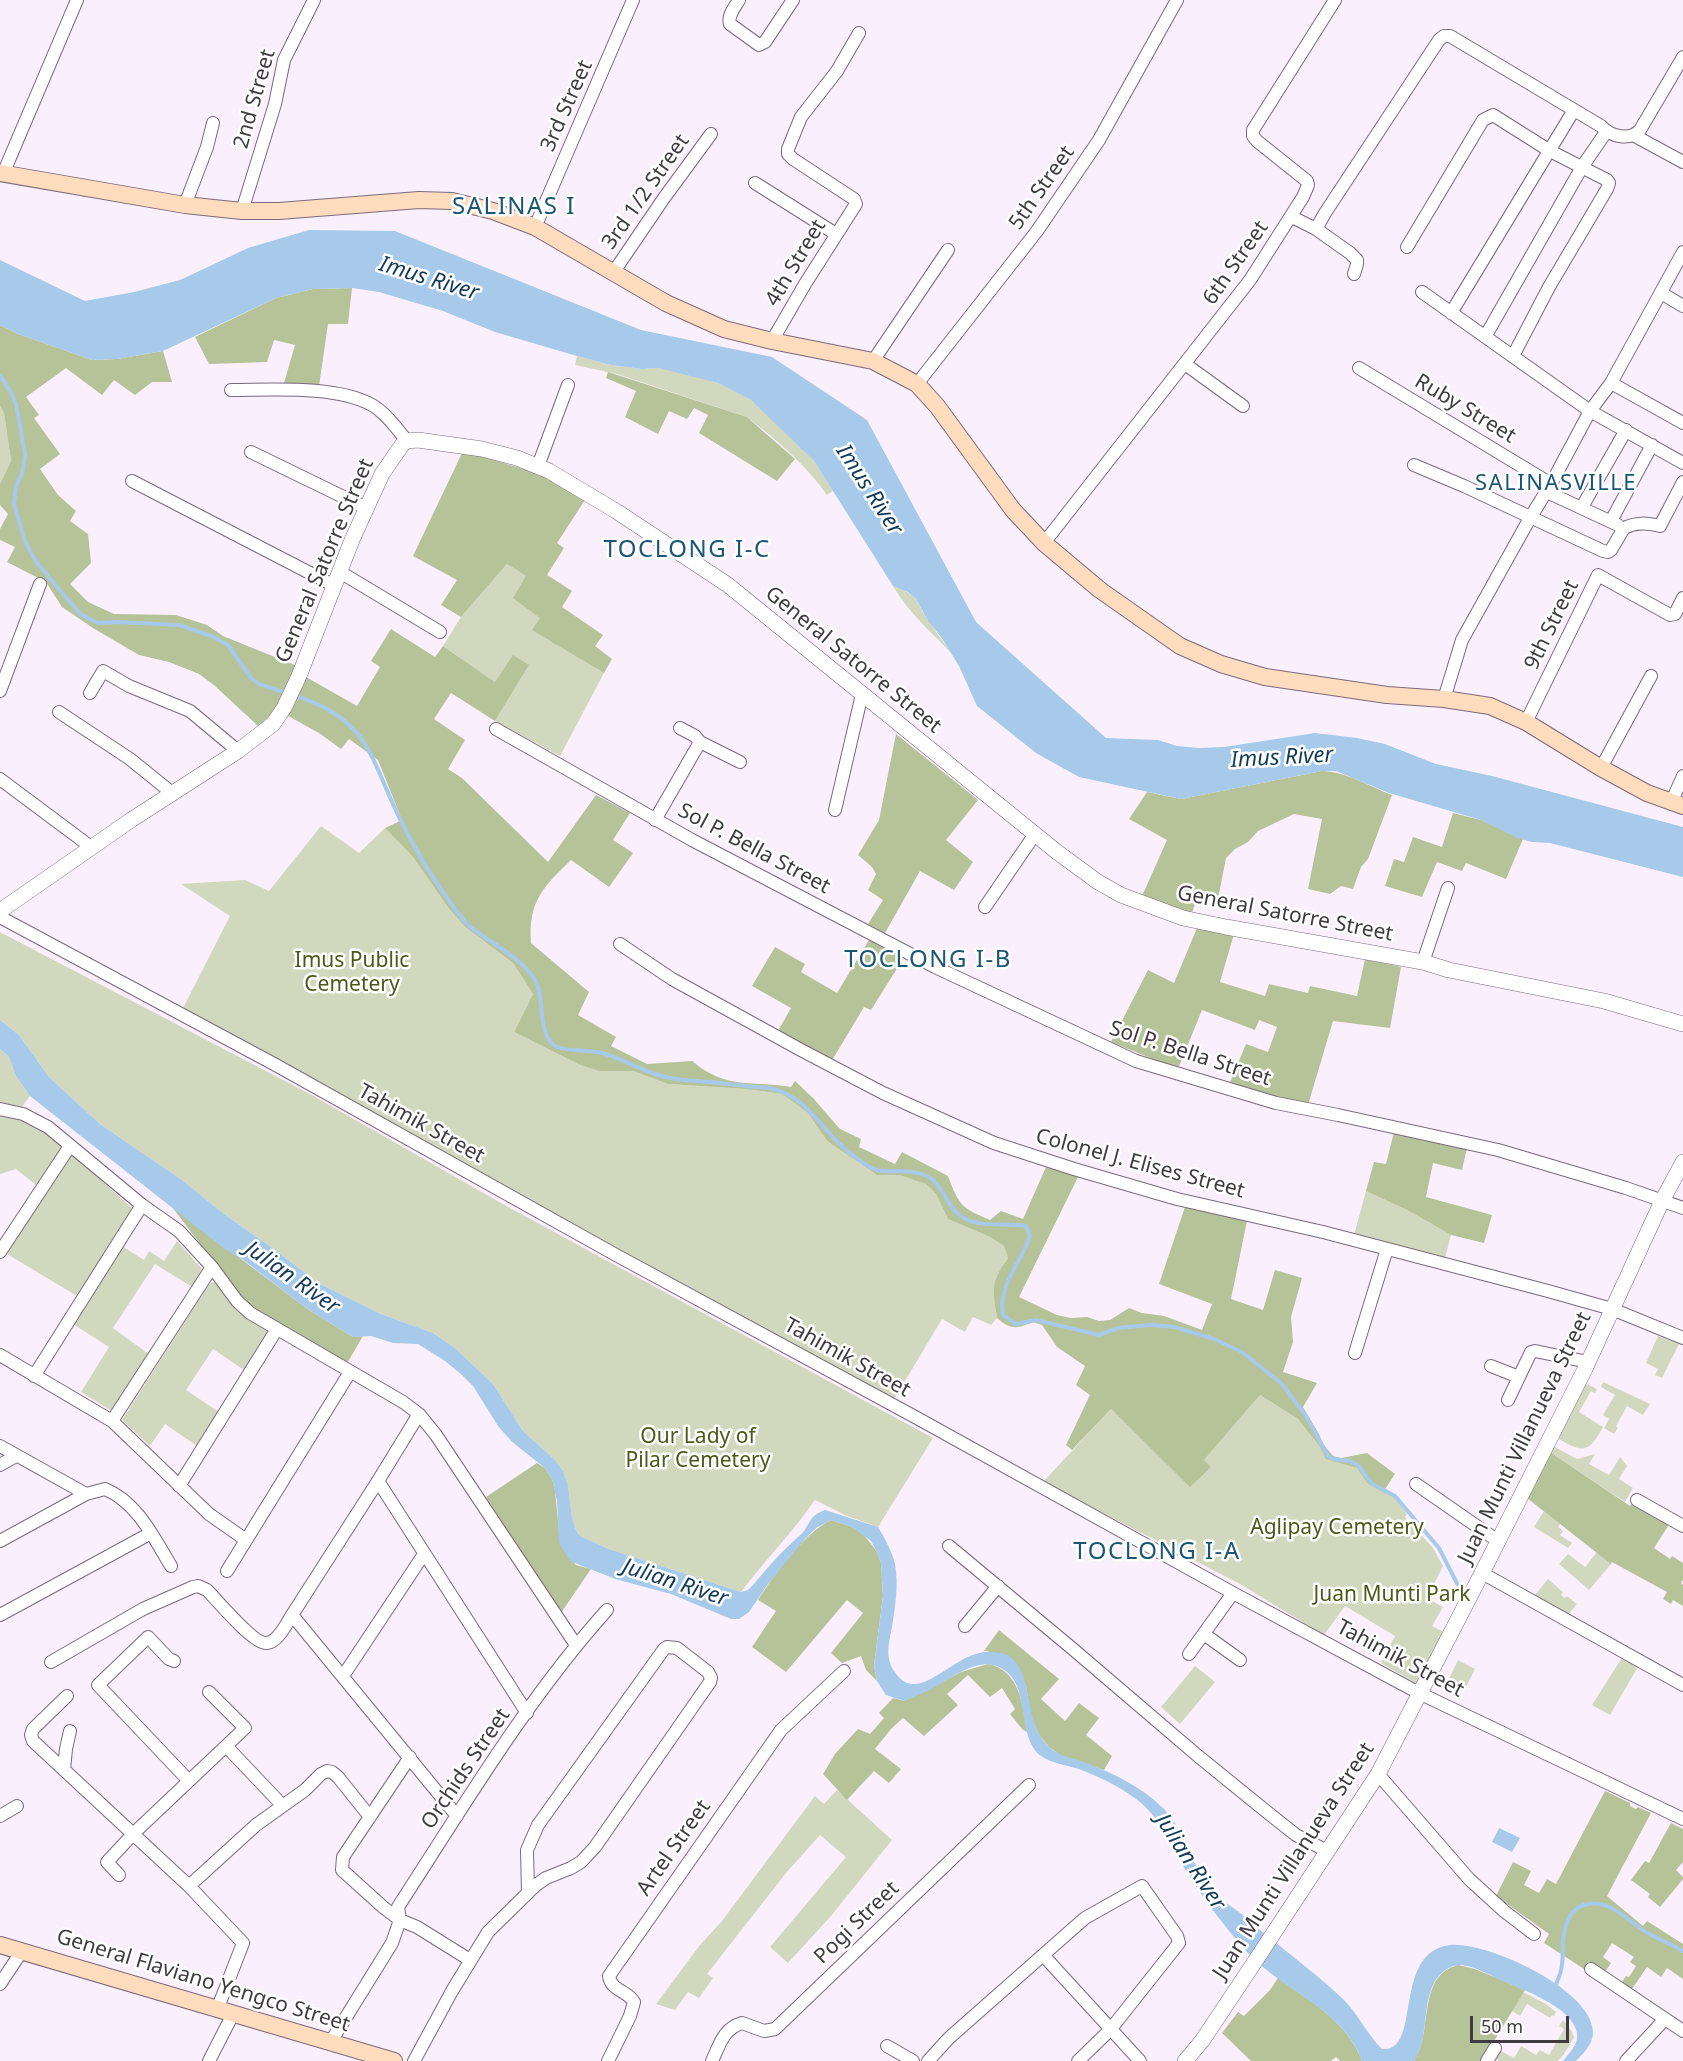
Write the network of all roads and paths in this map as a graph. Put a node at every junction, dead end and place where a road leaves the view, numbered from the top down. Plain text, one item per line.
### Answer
1 (77, 0) edge
2 (314, 0) edge
3 (633, 0) edge
4 (739, 0) edge
5 (792, 0) edge
6 (1177, 0) edge
7 (1335, 0) edge
8 (859, 33) dead end
9 (1683, 57) edge
10 (1678, 77) edge
11 (1574, 110) junction
12 (213, 123) dead end
13 (1606, 132) junction
14 (711, 135) dead end
15 (1635, 136) junction
16 (1550, 151) junction
17 (1683, 162) edge
18 (1582, 167) junction
19 (2, 174) edge
20 (755, 183) dead end
21 (184, 205) junction
22 (242, 212) junction
23 (1292, 218) junction
24 (535, 227) junction
25 (1316, 229) junction
26 (836, 234) junction
27 (1407, 247) dead end
28 (948, 250) dead end
29 (1683, 252) edge
30 (613, 273) junction
31 (1354, 274) dead end
32 (1422, 292) dead end
33 (1661, 293) junction
34 (1683, 306) edge
35 (1451, 313) junction
36 (1485, 337) junction
37 (772, 341) junction
38 (1513, 356) junction
39 (873, 361) junction
40 (1185, 364) junction
41 (1359, 368) dead end
42 (1611, 383) junction
43 (917, 384) junction
44 (568, 385) dead end
45 (231, 390) dead end
46 (1243, 406) dead end
47 (1590, 411) junction
48 (1683, 423) edge
49 (1626, 430) junction
50 (407, 441) junction
51 (1652, 445) junction
52 (251, 452) dead end
53 (1683, 463) edge
54 (1414, 465) dead end
55 (538, 466) junction
56 (132, 481) dead end
57 (1683, 482) edge
58 (1549, 488) junction
59 (1582, 507) junction
60 (366, 508) junction
61 (1530, 518) junction
62 (1611, 521) junction
63 (1624, 528) junction
64 (1044, 543) junction
65 (337, 579) junction
66 (40, 584) dead end
67 (1683, 598) edge
68 (440, 632) dead end
69 (1651, 676) dead end
70 (0, 691) edge
71 (90, 693) dead end
72 (862, 694) junction
73 (1444, 699) junction
74 (59, 712) dead end
75 (1526, 722) junction
76 (680, 728) dead end
77 (496, 729) dead end
78 (700, 742) junction
79 (238, 751) junction
80 (740, 762) dead end
81 (1600, 768) junction
82 (1683, 776) edge
83 (0, 779) edge
84 (172, 793) junction
85 (1677, 804) edge
86 (835, 810) dead end
87 (655, 820) junction
88 (1035, 834) junction
89 (91, 847) junction
90 (1448, 888) dead end
91 (985, 907) dead end
92 (0, 911) edge
93 (0, 917) edge
94 (620, 944) dead end
95 (1423, 962) junction
96 (1683, 1024) edge
97 (0, 1109) edge
98 (70, 1146) junction
99 (1683, 1162) edge
100 (1662, 1201) junction
101 (142, 1205) junction
102 (1683, 1208) edge
103 (1386, 1249) junction
104 (0, 1252) edge
105 (212, 1267) junction
106 (1612, 1309) junction
107 (277, 1329) junction
108 (1683, 1338) edge
109 (1355, 1353) dead end
110 (0, 1355) edge
111 (1588, 1362) junction
112 (1491, 1366) dead end
113 (350, 1372) junction
114 (34, 1376) junction
115 (1519, 1377) junction
116 (1508, 1400) dead end
117 (419, 1414) junction
118 (112, 1421) junction
119 (0, 1446) edge
120 (16, 1456) junction
121 (0, 1465) edge
122 (378, 1481) junction
123 (1416, 1484) dead end
124 (179, 1486) junction
125 (86, 1494) junction
126 (1637, 1500) dead end
127 (1683, 1526) edge
128 (151, 1533) junction
129 (246, 1540) junction
130 (1498, 1541) junction
131 (0, 1542) edge
132 (949, 1546) dead end
133 (424, 1554) junction
134 (171, 1566) dead end
135 (227, 1571) dead end
136 (1482, 1573) junction
137 (998, 1586) junction
138 (1233, 1593) junction
139 (607, 1610) dead end
140 (0, 1615) edge
141 (292, 1615) junction
142 (965, 1626) dead end
143 (1204, 1634) junction
144 (576, 1645) junction
145 (1189, 1654) dead end
146 (1239, 1660) dead end
147 (174, 1661) dead end
148 (51, 1662) dead end
149 (844, 1671) dead end
150 (343, 1676) junction
151 (1683, 1685) edge
152 (209, 1692) dead end
153 (1419, 1693) junction
154 (67, 1696) dead end
155 (527, 1713) junction
156 (70, 1731) dead end
157 (226, 1746) junction
158 (410, 1756) junction
159 (64, 1770) junction
160 (1378, 1774) junction
161 (189, 1781) junction
162 (1029, 1785) dead end
163 (282, 1805) junction
164 (16, 1806) dead end
165 (0, 1816) edge
166 (457, 1816) junction
167 (370, 1817) junction
168 (1683, 1819) edge
169 (134, 1833) junction
170 (1327, 1851) junction
171 (119, 1875) dead end
172 (189, 1886) junction
173 (528, 1892) junction
174 (400, 1920) junction
175 (1534, 1934) dead end
176 (0, 1945) edge
177 (22, 1951) junction
178 (1043, 1955) junction
179 (470, 1960) junction
180 (1591, 1969) dead end
181 (0, 1984) edge
182 (225, 2012) junction
183 (1665, 2019) junction
184 (1110, 2030) junction
185 (1683, 2031) edge
186 (330, 2043) junction
187 (887, 2046) dead end
188 (1495, 2048) dead end
189 (358, 2056) edge
190 (1191, 2059) edge
191 (209, 2061) edge
192 (394, 2061) edge
193 (414, 2061) edge
194 (608, 2061) edge
195 (712, 2061) edge
196 (913, 2061) edge
197 (928, 2061) edge
198 (1078, 2061) edge
199 (1140, 2061) edge
200 (1486, 2061) edge
201 (1626, 2061) edge

1 - 19 street
2 - 22 street, 2nd Street
3 - 24 street, 3rd Street
4 - 5 street
6 - 43 street, 5th Street
7 - 23 street, 6th Street
8 - 26 street, 4th Street
9 - 10 street
10 - 15 street
11 - 13 street
11 - 16 street
11 - 25 street
12 - 21 street
13 - 15 street
13 - 18 street
14 - 30 street, 3rd 1/2 Street
15 - 17 street
16 - 18 street
16 - 27 street
16 - 35 street
18 - 36 street
18 - 38 street
19 - 21 main road
20 - 26 street
21 - 22 main road
22 - 24 main road
23 - 25 street
23 - 40 street, 6th Street
24 - 30 main road
25 - 31 street
26 - 37 street, 4th Street
28 - 39 street
29 - 33 street
30 - 37 main road
32 - 35 street
33 - 34 street
33 - 42 street
35 - 36 street
36 - 38 street
37 - 39 main road
38 - 47 street
39 - 43 main road
40 - 46 street
40 - 64 street, 6th Street
41 - 58 street, Ruby Street
42 - 47 street
42 - 48 street
43 - 64 main road
44 - 55 street
45 - 50 street
47 - 49 street
47 - 58 street
49 - 51 street
49 - 59 street
50 - 55 street, General Satorre Street
50 - 60 street, General Satorre Street
51 - 53 street
51 - 62 street
52 - 60 street
54 - 61 street
55 - 72 street, General Satorre Street
56 - 65 street
57 - 63 street
58 - 59 street, Ruby Street
58 - 61 street
59 - 62 street, Ruby Street
60 - 65 street, General Satorre Street
61 - 63 street
61 - 73 street
62 - 63 street, Ruby Street
64 - 73 main road
65 - 68 street
65 - 79 street, General Satorre Street
66 - 70 street
67 - 75 street, 9th Street
69 - 81 street
71 - 79 street
72 - 86 street
72 - 88 street, General Satorre Street
73 - 75 main road
74 - 84 street
75 - 81 main road
76 - 78 street
77 - 87 street, Sol P. Bella Street
78 - 80 street
78 - 87 street
79 - 84 street, General Satorre Street
81 - 85 main road
82 - 85 street
83 - 89 street
84 - 89 street, General Satorre Street
87 - 100 street, Sol P. Bella Street
88 - 91 street
88 - 95 street, General Satorre Street
89 - 92 street, General Satorre Street
90 - 95 street
93 - 138 street, Tahimik Street
94 - 103 street, Colonel J. Elises Street
95 - 96 street, General Satorre Street
97 - 98 street
98 - 101 street
98 - 104 street
99 - 100 street, Juan Munti Villanueva Street
100 - 102 street, Sol P. Bella Street
100 - 106 street, Juan Munti Villanueva Street
101 - 105 street
101 - 114 street
103 - 106 street, Colonel J. Elises Street
103 - 109 street
105 - 107 street
105 - 118 street
106 - 108 street, Colonel J. Elises Street
106 - 111 street, Juan Munti Villanueva Street
107 - 113 street
107 - 124 street
110 - 114 street
111 - 115 street
111 - 130 street, Juan Munti Villanueva Street
112 - 115 street
113 - 117 street
113 - 129 street
114 - 118 street
115 - 116 street
117 - 122 street
117 - 144 street
118 - 124 street
119 - 120 street
120 - 121 street
120 - 125 street
122 - 133 street
122 - 141 street
123 - 130 street
124 - 129 street
125 - 128 street
125 - 131 street
126 - 127 street
128 - 134 street
128 - 140 street
129 - 135 street
130 - 136 street, Juan Munti Villanueva Street
132 - 137 street
133 - 150 street
133 - 155 street
136 - 151 street
136 - 153 street, Juan Munti Villanueva Street
137 - 142 street
137 - 170 street
138 - 143 street
138 - 153 street, Tahimik Street
139 - 144 street, Orchids Street
141 - 148 street
141 - 150 street
143 - 145 street
143 - 146 street
144 - 155 street, Orchids Street
147 - 161 street
149 - 194 street, Artel Street
150 - 158 street
152 - 157 street
153 - 160 street, Juan Munti Villanueva Street
153 - 168 street, Tahimik Street
154 - 159 street
155 - 166 street, Orchids Street
156 - 159 street
157 - 161 street
157 - 163 street
158 - 166 street
158 - 167 street
159 - 169 street
160 - 170 street, Juan Munti Villanueva Street
160 - 175 street
161 - 169 street
162 - 195 street, Pogi Street
163 - 167 street
163 - 172 street
164 - 165 street
166 - 174 street, Orchids Street
167 - 174 street
169 - 171 street
169 - 172 street
170 - 190 street, Juan Munti Villanueva Street
172 - 182 street
173 - 173 street
173 - 179 street
174 - 179 street
174 - 186 street, Orchids Street
176 - 177 main road, General Flaviano Yengco Street
177 - 181 street
177 - 182 main road, General Flaviano Yengco Street
178 - 184 street
178 - 184 street
178 - 197 street
179 - 193 street
180 - 183 street
182 - 186 main road, General Flaviano Yengco Street
182 - 191 street
183 - 185 street
183 - 201 street
184 - 198 street
184 - 199 street
186 - 189 main road, General Flaviano Yengco Street
187 - 196 street
188 - 200 street
189 - 192 main road, General Flaviano Yengco Street

